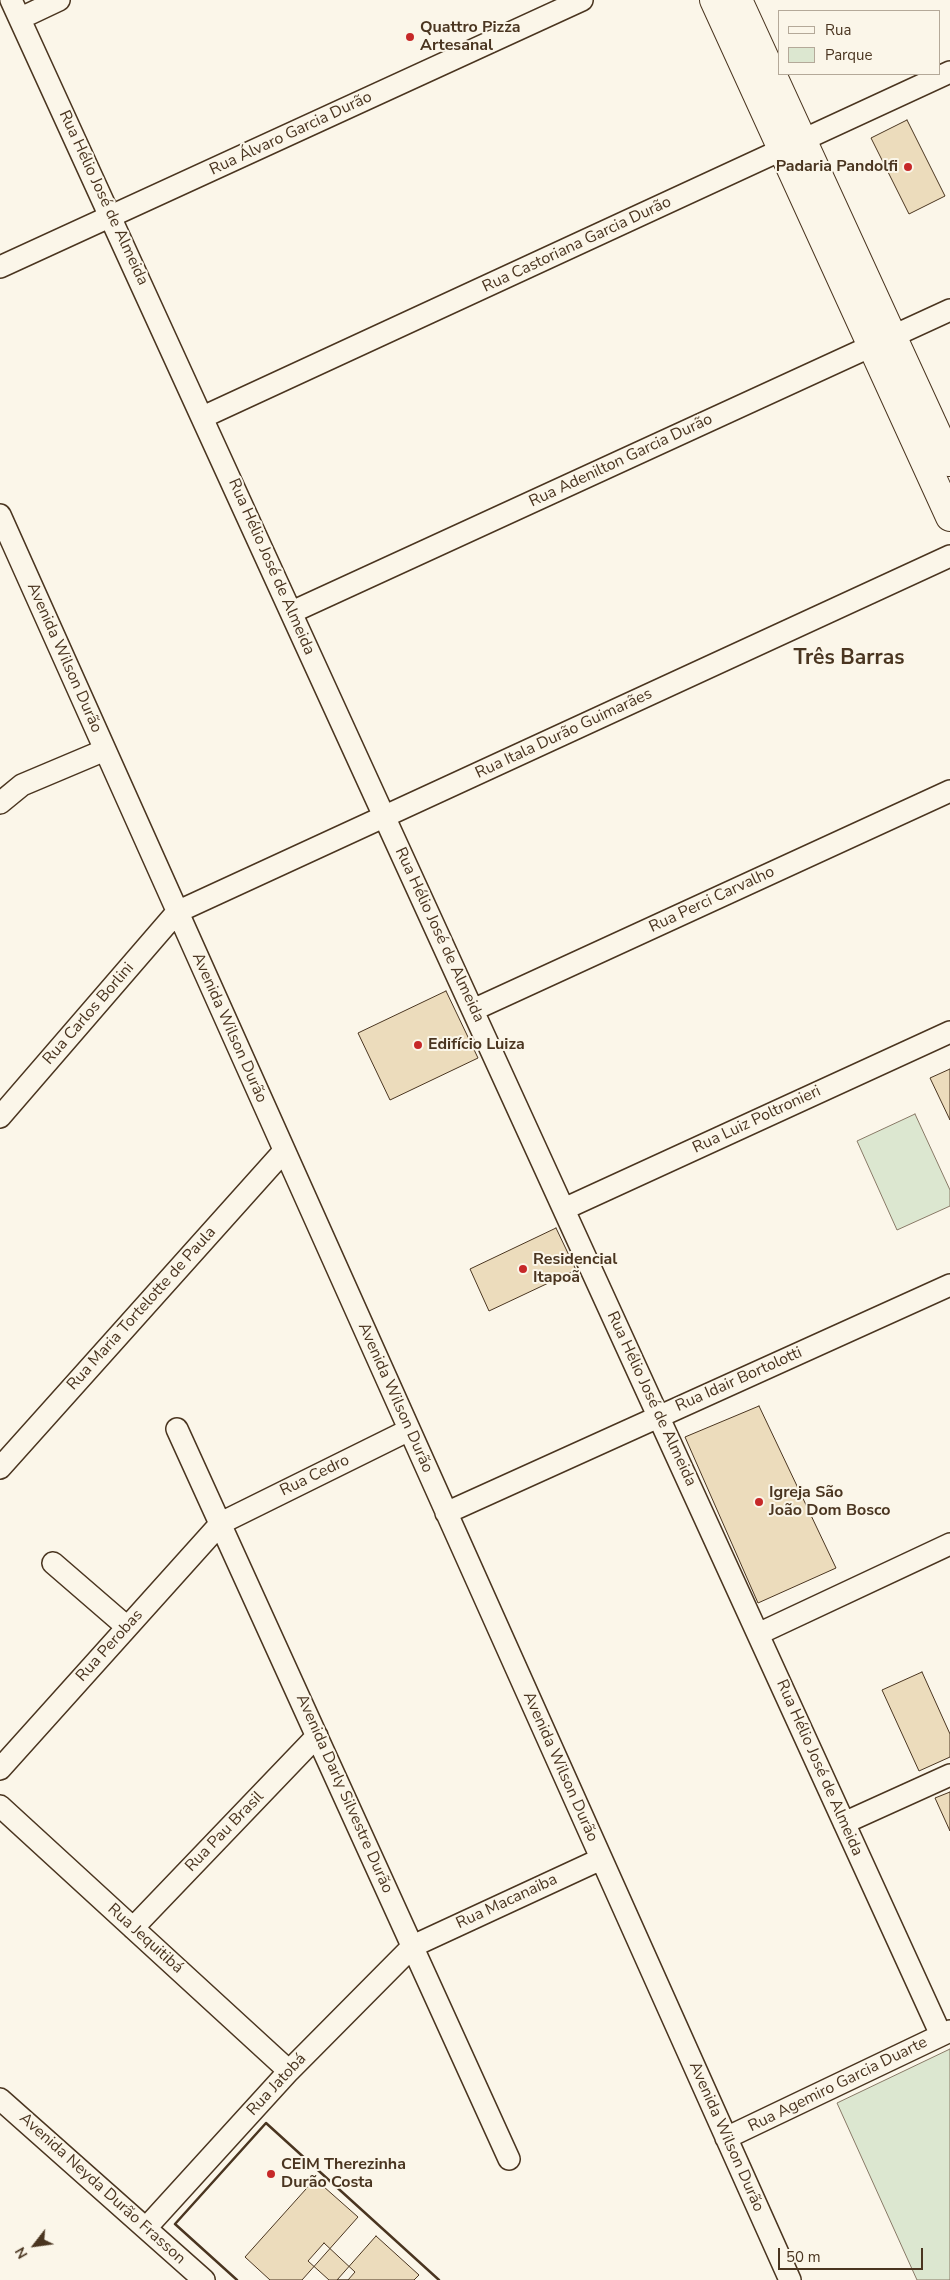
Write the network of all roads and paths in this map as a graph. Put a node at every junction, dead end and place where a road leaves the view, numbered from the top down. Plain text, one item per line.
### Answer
1 (59, 0) edge
2 (582, 0) edge
3 (714, 0) edge
4 (738, 0) edge
5 (16, 9) edge
6 (950, 72) edge
7 (793, 145) junction
8 (111, 216) junction
9 (0, 267) edge
10 (950, 310) edge
11 (882, 341) junction
12 (203, 417) junction
13 (950, 462) edge
14 (0, 515) edge
15 (950, 517) edge
16 (950, 556) edge
17 (292, 612) junction
18 (105, 750) junction
19 (950, 791) edge
20 (0, 802) edge
21 (385, 816) junction
22 (178, 912) junction
23 (473, 1010) junction
24 (950, 1032) edge
25 (0, 1117) edge
26 (284, 1151) junction
27 (564, 1209) junction
28 (950, 1285) edge
29 (659, 1417) junction
30 (177, 1429) dead end
31 (409, 1430) junction
32 (0, 1468) edge
33 (446, 1513) junction
34 (221, 1523) junction
35 (950, 1544) edge
36 (53, 1563) dead end
37 (126, 1628) junction
38 (758, 1634) junction
39 (317, 1736) junction
40 (0, 1769) edge
41 (950, 1775) edge
42 (0, 1806) edge
43 (844, 1823) junction
44 (601, 1858) junction
45 (133, 1928) junction
46 (413, 1946) junction
47 (945, 2033) edge
48 (289, 2071) junction
49 (0, 2099) edge
50 (726, 2138) junction
51 (509, 2159) dead end
52 (146, 2228) junction
53 (204, 2280) edge
54 (790, 2280) edge

1 - 5 street
2 - 8 street, Rua Álvaro Garcia Durão
3 - 7 main road
4 - 7 main road
5 - 8 street, Rua Hélio José de Almeida
6 - 7 street, Rua Castoriana Garcia Durão
7 - 11 main road
7 - 12 street, Rua Castoriana Garcia Durão
8 - 9 street, Rua Álvaro Garcia Durão
8 - 12 street, Rua Hélio José de Almeida
10 - 11 street, Rua Adenilton Garcia Durão
11 - 13 main road
11 - 15 main road
11 - 17 street, Rua Adenilton Garcia Durão
12 - 17 street, Rua Hélio José de Almeida
14 - 18 street, Avenida Wilson Durão
16 - 21 street, Rua Itala Durão Guimarães
17 - 21 street, Rua Hélio José de Almeida
18 - 20 street
18 - 22 street, Avenida Wilson Durão
19 - 23 street, Rua Perci Carvalho
21 - 22 street, Rua Itala Durão Guimarães
21 - 23 street, Rua Hélio José de Almeida
22 - 25 street, Rua Carlos Borlini
22 - 26 street, Avenida Wilson Durão
23 - 27 street, Rua Hélio José de Almeida
24 - 27 street, Rua Luiz Poltronieri
26 - 31 street, Avenida Wilson Durão
26 - 32 street, Rua Maria Tortelotte de Paula
27 - 29 street, Rua Hélio José de Almeida
28 - 29 street, Rua Idair Bortolotti
29 - 33 street, Rua Idair Bortolotti
29 - 38 street, Rua Hélio José de Almeida
30 - 34 street, Avenida Darly Silvestre Durão
31 - 33 street, Avenida Wilson Durão
31 - 34 street, Rua Cedro
33 - 44 street, Avenida Wilson Durão
34 - 37 street, Rua Perobas
34 - 39 street, Avenida Darly Silvestre Durão
35 - 38 street
36 - 37 street
37 - 40 street, Rua Perobas
38 - 43 street, Rua Hélio José de Almeida
39 - 45 street, Rua Pau Brasil
39 - 46 street, Avenida Darly Silvestre Durão
41 - 43 street
42 - 45 street, Rua Jequitibá
43 - 47 street, Rua Hélio José de Almeida
44 - 46 street, Rua Macanaiba
44 - 50 street, Avenida Wilson Durão
45 - 48 street, Rua Jequitibá
46 - 48 street, Rua Jatobá
46 - 51 street, Avenida Darly Silvestre Durão
47 - 50 street, Rua Agemiro Garcia Duarte
48 - 52 street, Rua Jatobá
49 - 52 street, Avenida Neyda Durão Frasson
50 - 54 street, Avenida Wilson Durão
52 - 53 street, Avenida Neyda Durão Frasson

